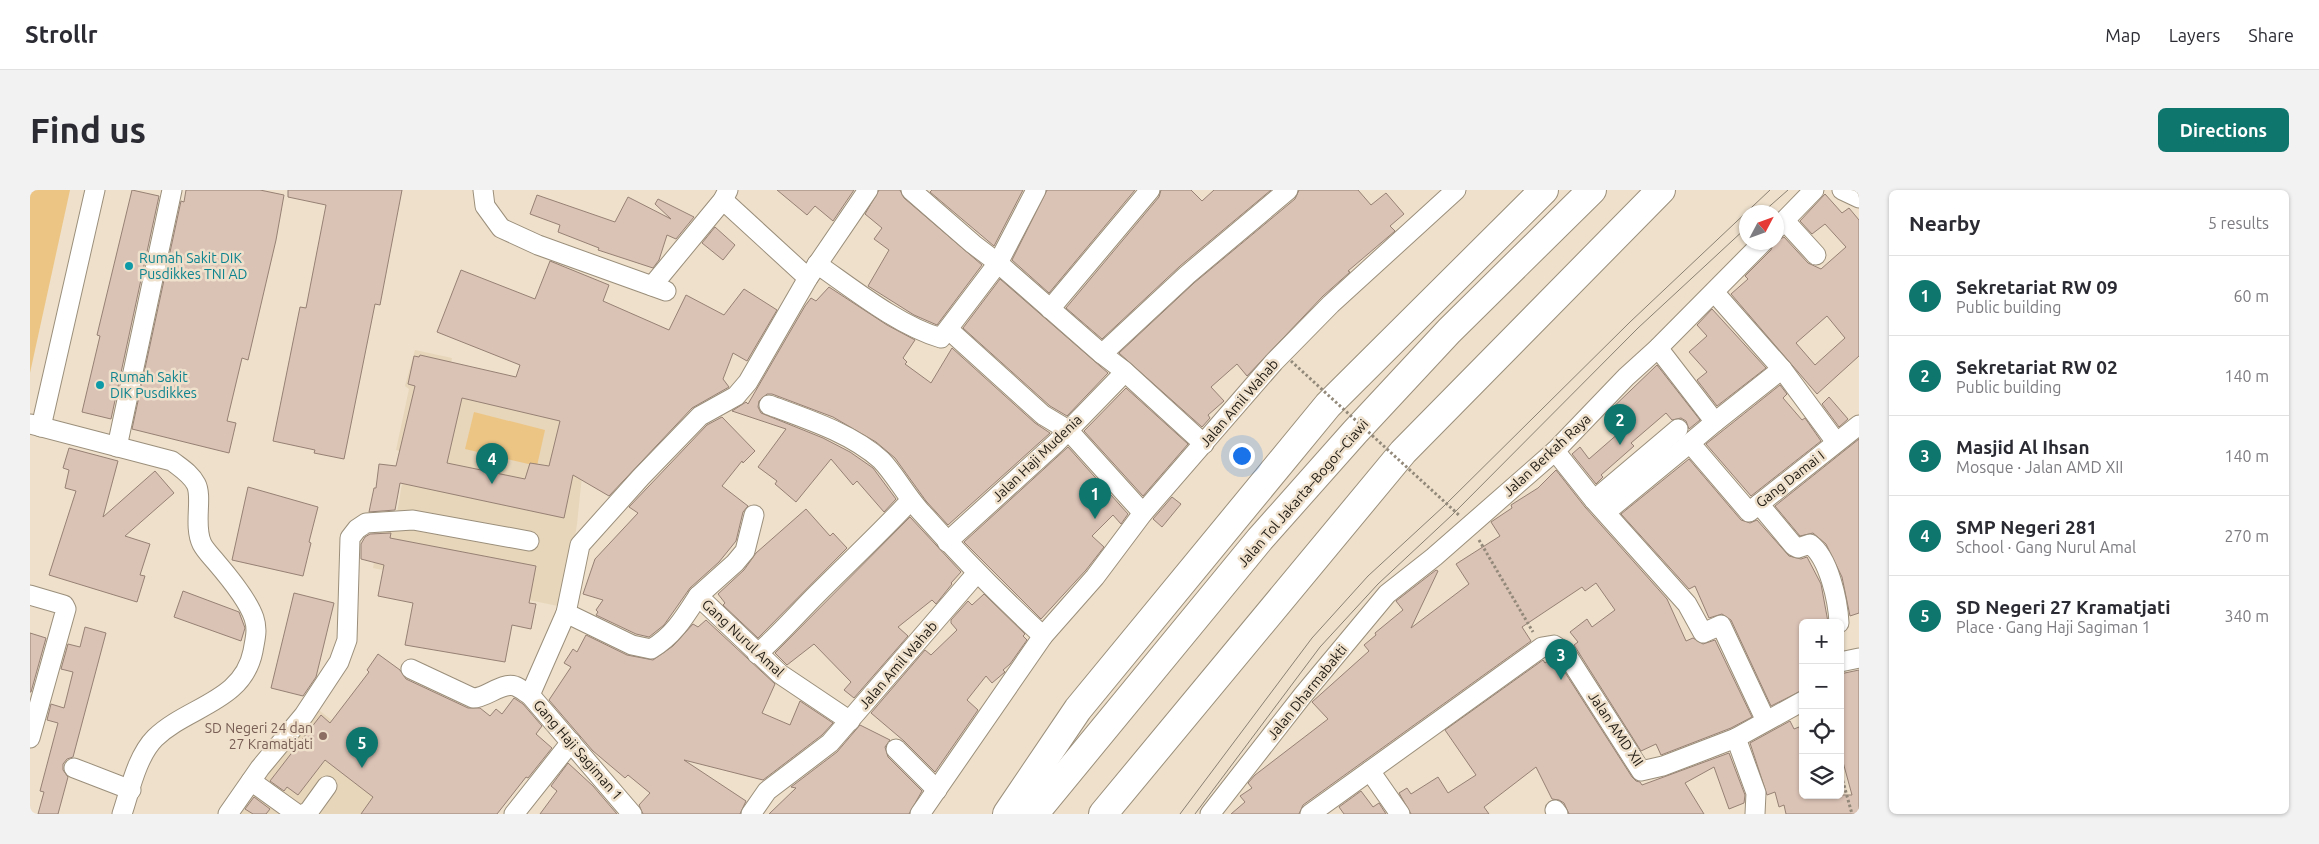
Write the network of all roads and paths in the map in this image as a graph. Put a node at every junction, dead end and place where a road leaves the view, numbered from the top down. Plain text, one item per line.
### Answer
1 (95, 190) edge
2 (172, 190) edge
3 (483, 190) edge
4 (868, 190) edge
5 (911, 190) edge
6 (1036, 190) edge
7 (1150, 190) edge
8 (1288, 190) edge
9 (1456, 190) edge
10 (1544, 190) edge
11 (1592, 190) edge
12 (1661, 190) edge
13 (1814, 190) edge
14 (1842, 190) edge
15 (726, 195) edge
16 (1859, 198) edge
17 (1784, 222) edge
18 (1784, 228) edge
19 (1755, 250) edge
20 (1816, 255) dead end
21 (998, 263) junction
22 (812, 271) junction
23 (1714, 292) junction
24 (1050, 309) junction
25 (949, 330) junction
26 (1658, 348) junction
27 (1102, 354) junction
28 (1291, 362) dead end
29 (1782, 369) junction
30 (1125, 372) junction
31 (769, 405) dead end
32 (1716, 422) junction
33 (35, 425) edge
34 (1859, 425) edge
35 (1068, 430) junction
36 (1684, 436) junction
37 (1836, 442) junction
38 (1204, 444) junction
39 (117, 447) junction
40 (1555, 451) junction
41 (910, 501) junction
42 (1759, 504) junction
43 (1600, 506) junction
44 (1143, 513) junction
45 (754, 515) dead end
46 (1465, 521) junction
47 (529, 542) dead end
48 (947, 542) junction
49 (976, 574) junction
50 (1409, 575) joint
51 (30, 596) edge
52 (698, 596) junction
53 (566, 613) junction
54 (1838, 619) edge
55 (1043, 636) junction
56 (1542, 648) junction
57 (757, 654) junction
58 (1859, 658) edge
59 (1844, 661) edge
60 (411, 669) dead end
61 (530, 695) junction
62 (1799, 704) edge
63 (850, 721) junction
64 (1766, 721) junction
65 (30, 738) edge
66 (1736, 738) junction
67 (571, 742) junction
68 (896, 748) dead end
69 (74, 768) dead end
70 (1370, 771) junction
71 (251, 782) junction
72 (1844, 785) edge
73 (327, 786) dead end
74 (131, 790) junction
75 (937, 790) junction
76 (1752, 810) edge
77 (122, 814) edge
78 (228, 814) edge
79 (297, 814) edge
80 (304, 814) edge
81 (514, 814) edge
82 (632, 814) edge
83 (751, 814) edge
84 (920, 814) edge
85 (1007, 814) edge
86 (1034, 814) edge
87 (1103, 814) edge
88 (1210, 814) edge
89 (1310, 814) edge
90 (1400, 814) edge
91 (1852, 814) edge

1 - 33 street
2 - 39 street
3 - 15 street
4 - 22 street
5 - 21 street
6 - 21 street
7 - 24 street
8 - 27 street
9 - 38 street, Jalan Amil Wahab
10 - 85 highway
11 - 86 highway, Jalan Tol Jakarta–Bogor–Ciawi
12 - 87 highway
13 - 17 street
14 - 16 street
15 - 22 street
18 - 20 street
19 - 23 street, Jalan Berkah Raya
21 - 24 street
21 - 25 street
22 - 25 street
22 - 53 street
23 - 26 street, Jalan Berkah Raya
23 - 29 street
24 - 27 street
25 - 35 street
26 - 32 street
26 - 40 street, Jalan Berkah Raya
27 - 30 street
28 - 46 path, bridge
29 - 32 street
29 - 37 street
30 - 35 street, Jalan Haji Mudenia
30 - 38 street
31 - 41 street
32 - 36 street
33 - 39 street
34 - 37 street, Gang Damai I
35 - 44 street
35 - 48 street, Jalan Haji Mudenia
36 - 42 street, Gang Damai I
36 - 43 street
37 - 42 street, Gang Damai I
38 - 44 street, Jalan Amil Wahab
39 - 74 street
40 - 43 street
40 - 46 street, Jalan Berkah Raya
41 - 48 street
41 - 57 street
42 - 54 street
43 - 64 street
44 - 55 street, Jalan Amil Wahab
45 - 52 street
46 - 50 street, Jalan Berkah Raya
46 - 56 path
47 - 71 street
48 - 49 street
49 - 55 street
49 - 63 street, Jalan Amil Wahab
50 - 88 street, Jalan Dharmabakti
51 - 65 street
52 - 53 street, Gang Nurul Amal
52 - 57 street, Gang Nurul Amal
53 - 61 street
55 - 75 street, Jalan Amil Wahab
56 - 66 street, Jalan AMD XII
56 - 70 street
57 - 63 street, Gang Nurul Amal
58 - 59 street
60 - 61 street, Gang Haji Sagiman 1
61 - 67 street, Gang Haji Sagiman 1
62 - 64 street, Jalan AMD XII
63 - 83 street, Jalan Amil Wahab
64 - 66 street, Jalan AMD XII
66 - 76 street
67 - 81 street
67 - 82 street, Gang Haji Sagiman 1
68 - 75 street
69 - 74 street
70 - 89 street
70 - 90 street
71 - 78 street
71 - 79 street
72 - 91 path
73 - 80 street
74 - 77 street
75 - 84 street, Jalan Amil Wahab

